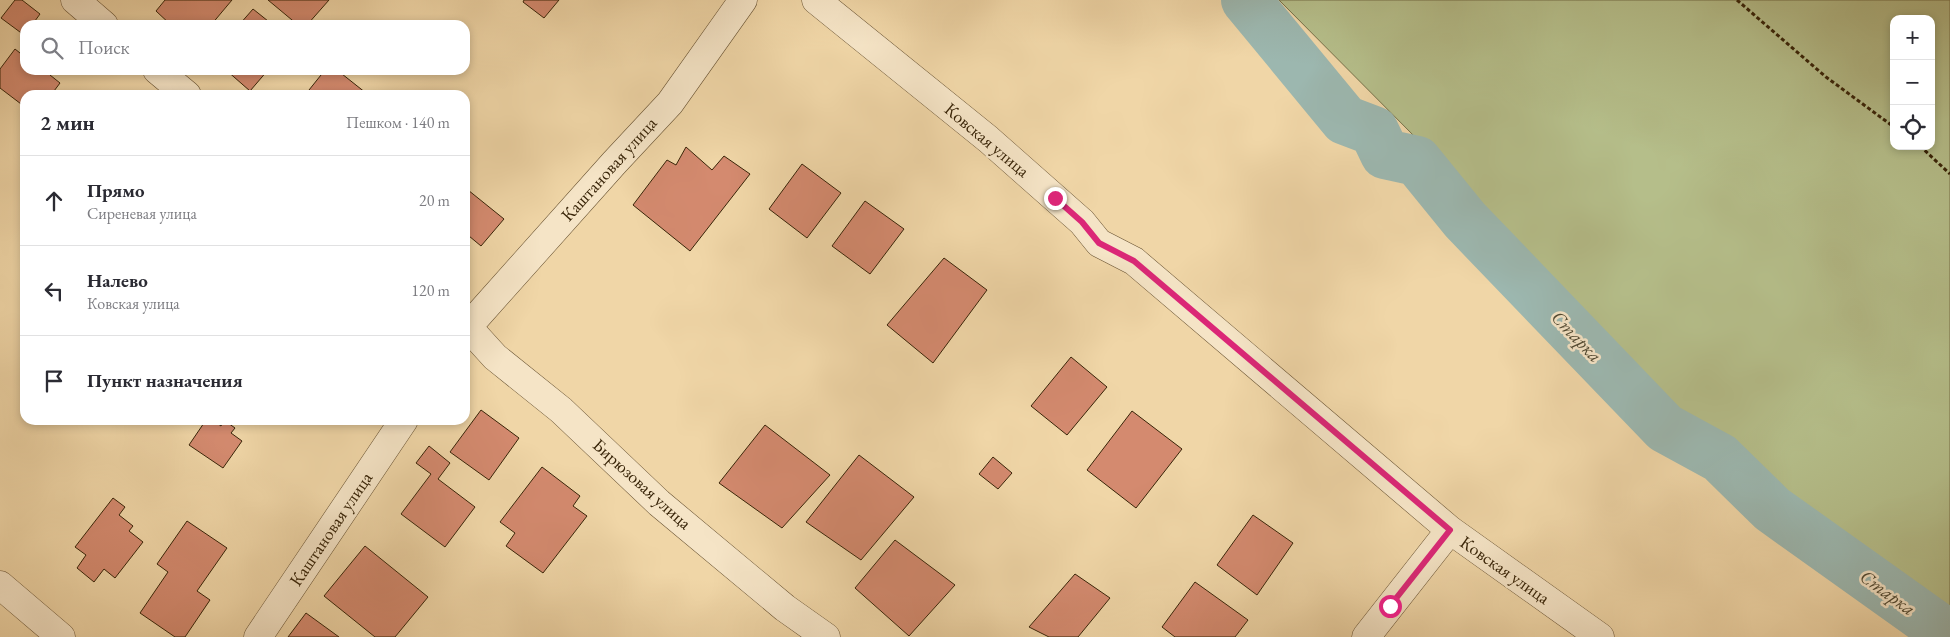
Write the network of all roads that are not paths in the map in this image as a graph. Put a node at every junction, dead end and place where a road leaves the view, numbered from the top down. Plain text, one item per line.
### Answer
1 (74, 0) edge
2 (742, 0) edge
3 (816, 0) edge
4 (98, 20) edge
5 (164, 75) edge
6 (181, 90) edge
7 (470, 323) edge
8 (470, 331) edge
9 (401, 425) edge
10 (1450, 530) junction
11 (0, 585) edge
12 (61, 637) edge
13 (258, 637) edge
14 (826, 637) edge
15 (1366, 637) edge
16 (1600, 637) edge

1 - 4 street
2 - 7 street, Каштановая улица
3 - 10 street, Ковская улица
5 - 6 street
8 - 14 street, Бирюзовая улица
9 - 13 street, Каштановая улица
10 - 15 street
10 - 16 street, Ковская улица
11 - 12 street

